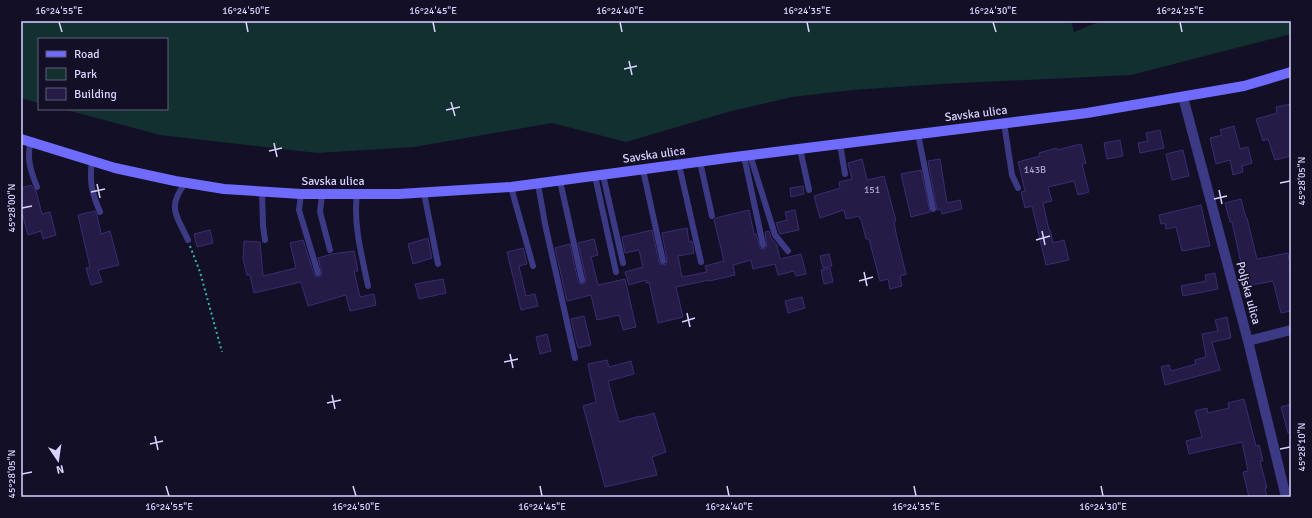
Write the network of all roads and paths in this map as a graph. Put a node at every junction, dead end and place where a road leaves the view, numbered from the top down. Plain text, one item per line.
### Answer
1 (1291, 72) edge
2 (1183, 97) junction
3 (1004, 123) junction
4 (918, 134) junction
5 (21, 139) edge
6 (31, 142) junction
7 (840, 144) junction
8 (800, 149) junction
9 (747, 155) junction
10 (92, 161) junction
11 (700, 162) junction
12 (678, 165) junction
13 (643, 170) junction
14 (845, 174) dead end
15 (599, 176) junction
16 (560, 181) junction
17 (184, 182) junction
18 (538, 184) junction
19 (38, 187) dead end
20 (511, 188) junction
21 (1018, 188) dead end
22 (809, 190) dead end
23 (262, 191) junction
24 (424, 193) junction
25 (301, 194) junction
26 (322, 194) junction
27 (357, 194) junction
28 (933, 209) dead end
29 (100, 212) dead end
30 (712, 216) dead end
31 (188, 240) joint
32 (265, 240) dead end
33 (763, 245) dead end
34 (330, 250) dead end
35 (788, 251) dead end
36 (663, 261) dead end
37 (701, 262) dead end
38 (623, 263) dead end
39 (438, 264) dead end
40 (533, 266) dead end
41 (616, 272) dead end
42 (318, 273) dead end
43 (582, 280) dead end
44 (368, 286) dead end
45 (1291, 330) edge
46 (1248, 341) junction
47 (222, 352) dead end
48 (575, 358) dead end
49 (1286, 497) edge

1 - 2 main road, Savska ulica
2 - 3 main road, Savska ulica
2 - 46 street, Poljska ulica
3 - 4 main road, Savska ulica
3 - 21 lane
4 - 7 main road, Savska ulica
4 - 28 lane
5 - 6 main road, Savska ulica
6 - 10 main road, Savska ulica
6 - 19 lane
7 - 8 main road, Savska ulica
7 - 14 lane
8 - 9 main road, Savska ulica
8 - 22 lane
9 - 11 main road, Savska ulica
9 - 33 lane
9 - 35 lane
10 - 17 main road, Savska ulica
10 - 29 lane
11 - 12 main road, Savska ulica
11 - 30 lane
12 - 13 main road, Savska ulica
12 - 37 lane
13 - 15 main road, Savska ulica
13 - 36 lane
15 - 16 main road, Savska ulica
15 - 38 lane
15 - 41 lane
16 - 18 main road, Savska ulica
16 - 43 lane
17 - 23 main road, Savska ulica
17 - 31 lane
18 - 20 main road, Savska ulica
18 - 48 lane
20 - 24 main road, Savska ulica
20 - 40 lane
23 - 25 main road, Savska ulica
23 - 32 lane
24 - 27 main road, Savska ulica
24 - 39 lane
25 - 26 main road, Savska ulica
25 - 42 lane
26 - 27 main road, Savska ulica
26 - 34 lane
27 - 44 lane
31 - 47 path
45 - 46 street
46 - 49 street, Poljska ulica

